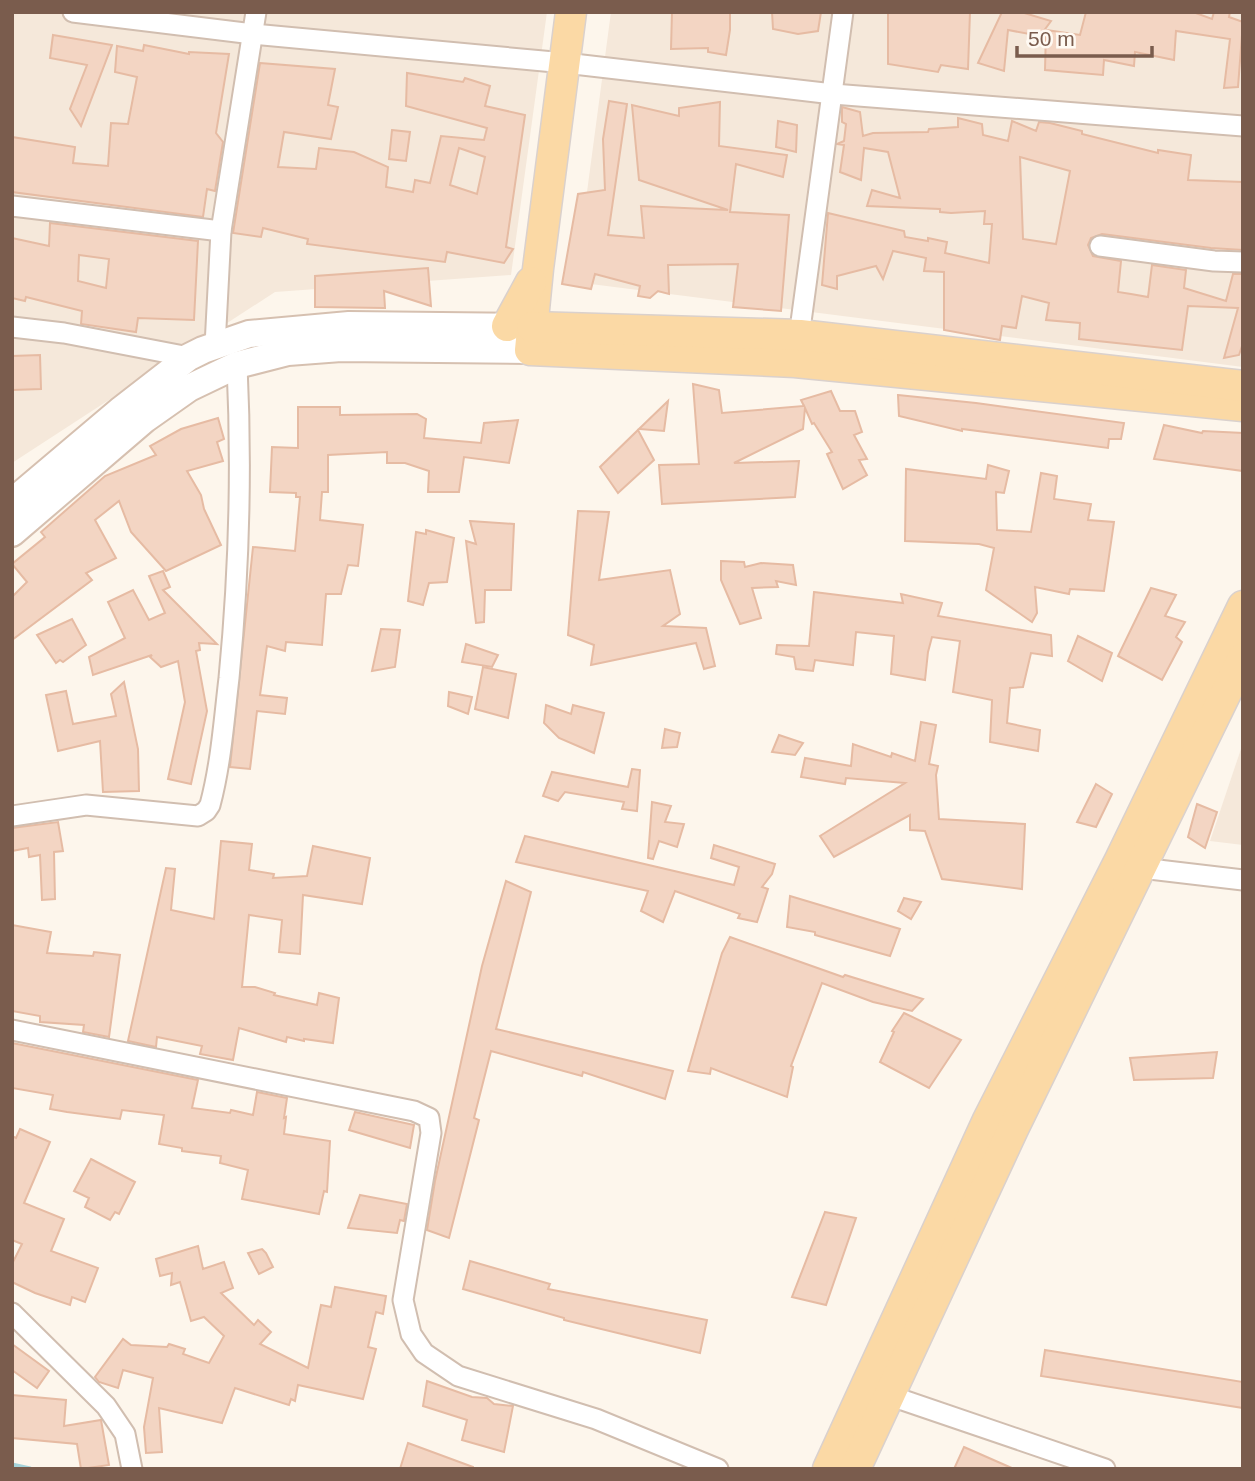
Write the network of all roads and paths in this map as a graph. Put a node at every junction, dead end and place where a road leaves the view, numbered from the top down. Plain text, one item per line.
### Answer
1 (73, 12) edge
2 (256, 12) edge
3 (571, 12) edge
4 (843, 12) edge
5 (253, 34) junction
6 (565, 64) junction
7 (833, 94) junction
8 (1243, 126) edge
9 (12, 206) edge
10 (222, 231) junction
11 (1100, 246) dead end
12 (1243, 262) edge
13 (538, 269) junction
14 (12, 327) edge
15 (565, 327) junction
16 (523, 334) junction
17 (215, 346) junction
18 (798, 348) junction
19 (189, 357) junction
20 (237, 365) junction
21 (1243, 386) edge
22 (1243, 406) edge
23 (12, 502) edge
24 (12, 533) edge
25 (1243, 606) edge
26 (1243, 658) edge
27 (12, 816) edge
28 (1131, 864) junction
29 (1243, 880) edge
30 (12, 1030) edge
31 (12, 1313) edge
32 (888, 1395) junction
33 (132, 1469) edge
34 (718, 1469) edge
35 (828, 1469) edge
36 (855, 1469) edge
37 (1105, 1469) edge

1 - 5 street
2 - 5 street
3 - 6 main road
4 - 7 street
5 - 6 street
5 - 10 street
6 - 7 street
6 - 13 main road
7 - 8 street
7 - 18 street
9 - 10 street
10 - 17 street
11 - 12 street
13 - 15 main road
13 - 16 main road
14 - 19 street
15 - 16 main road
15 - 18 main road
16 - 17 street
16 - 18 main road
16 - 20 street
17 - 19 street
18 - 21 main road
18 - 22 main road
19 - 23 street
20 - 24 street
20 - 27 street
25 - 28 main road
26 - 28 main road
28 - 29 street
28 - 32 main road
28 - 35 main road
30 - 34 street
31 - 33 street
32 - 36 main road
32 - 37 street

